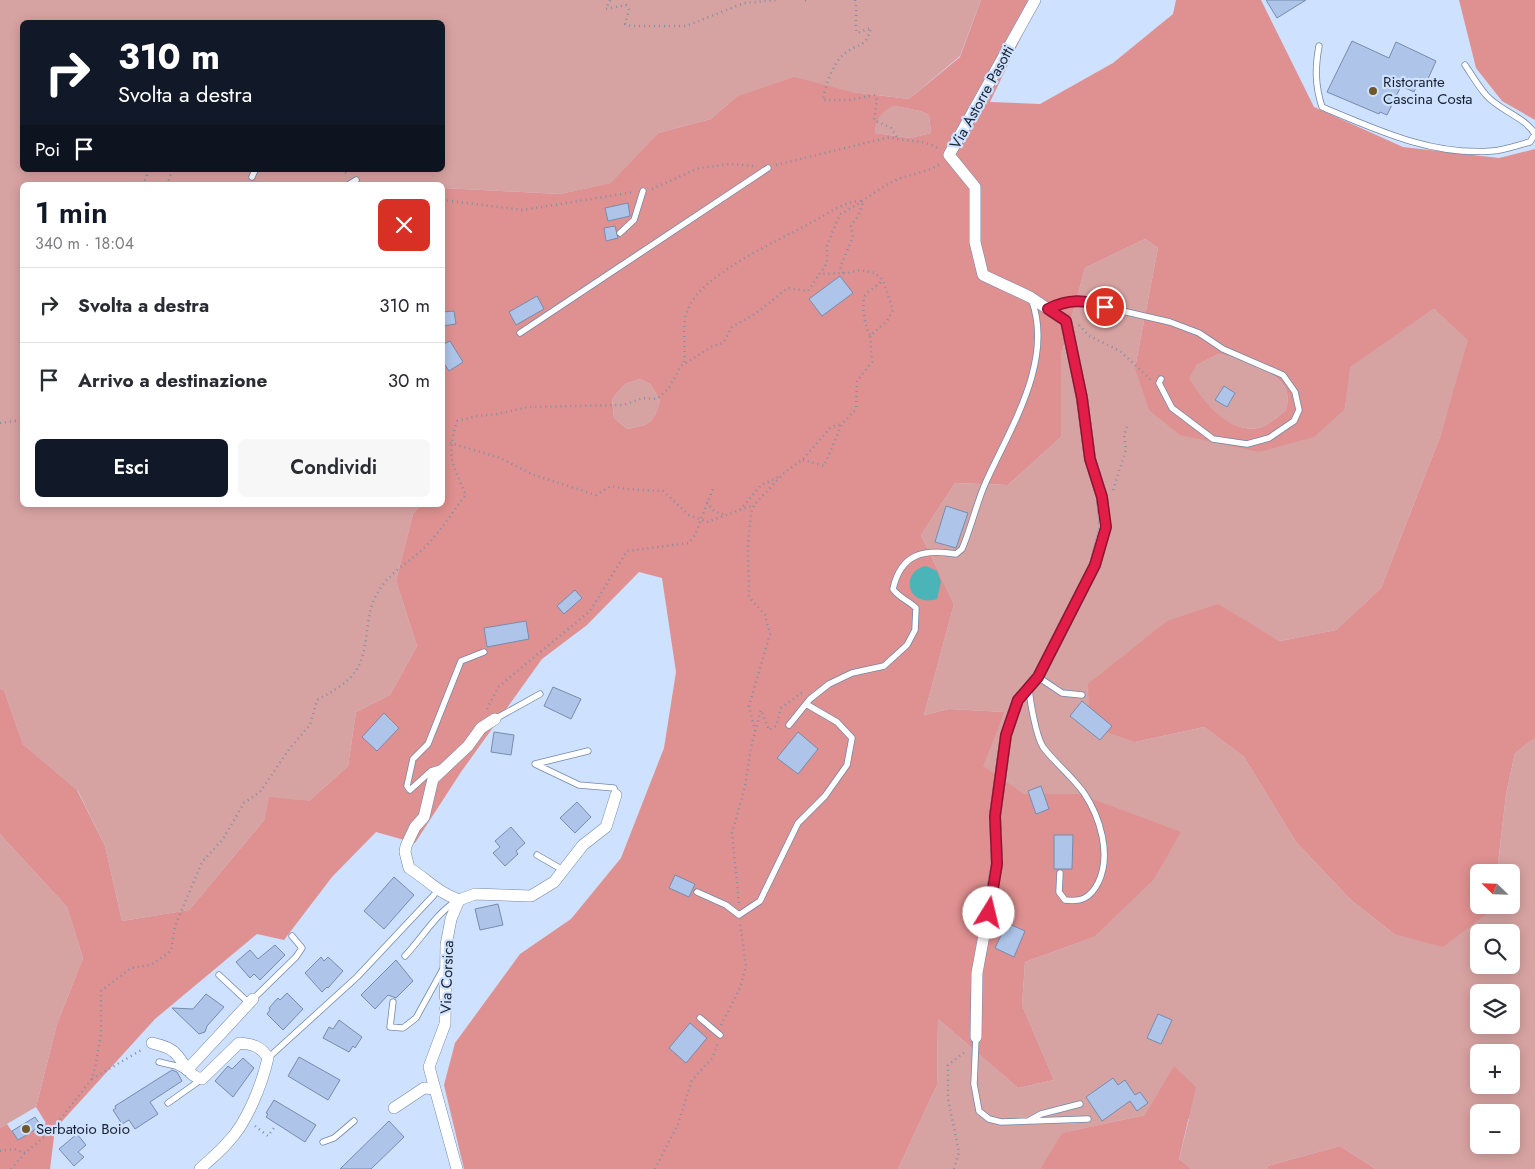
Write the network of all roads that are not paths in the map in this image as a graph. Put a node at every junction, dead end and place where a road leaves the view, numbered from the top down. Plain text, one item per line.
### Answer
1 (1036, 0) edge
2 (1319, 46) dead end
3 (1465, 66) dead end
4 (768, 168) road end
5 (254, 172) edge
6 (252, 177) dead end
7 (356, 180) dead end
8 (353, 182) edge
9 (644, 190) road end
10 (620, 234) dead end
11 (1030, 297) junction
12 (1048, 309) junction
13 (520, 333) dead end
14 (1161, 378) dead end
15 (484, 652) dead end
16 (1038, 677) junction
17 (1029, 688) junction
18 (540, 694) dead end
19 (1082, 695) dead end
20 (806, 704) junction
21 (495, 719) joint
22 (789, 725) dead end
23 (588, 751) dead end
24 (446, 767) junction
25 (616, 795) joint
26 (537, 855) dead end
27 (564, 871) junction
28 (1060, 873) dead end
29 (697, 892) dead end
30 (434, 895) dead end
31 (459, 900) junction
32 (292, 936) dead end
33 (405, 956) dead end
34 (444, 968) junction
35 (219, 975) dead end
36 (251, 1001) junction
37 (392, 1002) dead end
38 (700, 1018) dead end
39 (976, 1034) joint
40 (720, 1035) road end
41 (152, 1043) road end
42 (268, 1058) junction
43 (159, 1062) dead end
44 (194, 1075) junction
45 (434, 1090) junction
46 (168, 1103) dead end
47 (1080, 1104) dead end
48 (394, 1108) dead end
49 (1088, 1119) dead end
50 (1030, 1120) junction
51 (354, 1121) dead end
52 (323, 1142) dead end
53 (200, 1169) edge
54 (457, 1169) edge

1 - 11 street, Via Astorre Pasotti
2 - 3 lane
4 - 13 lane
5 - 6 lane
7 - 8 lane
9 - 10 lane
11 - 12 street, Via Astorre Pasotti
11 - 20 lane
12 - 14 lane
12 - 16 street, Via Astorre Pasotti
15 - 24 lane
16 - 17 street, Via Astorre Pasotti
16 - 19 lane
17 - 28 lane
17 - 39 street, Via Astorre Pasotti
18 - 21 lane
20 - 22 lane
20 - 29 lane
21 - 24 street
23 - 25 lane
24 - 31 street
25 - 27 street
26 - 27 lane
27 - 31 street
30 - 42 lane
31 - 33 lane
31 - 34 street, Via Corsica
32 - 36 lane
34 - 37 lane
34 - 45 street, Via Corsica
35 - 36 lane
36 - 44 street
38 - 40 lane
39 - 50 lane
41 - 44 street
42 - 44 street
42 - 53 street
43 - 44 lane
44 - 46 lane
45 - 48 street
45 - 54 street, Via Corsica
47 - 50 lane
49 - 50 lane
51 - 52 lane

